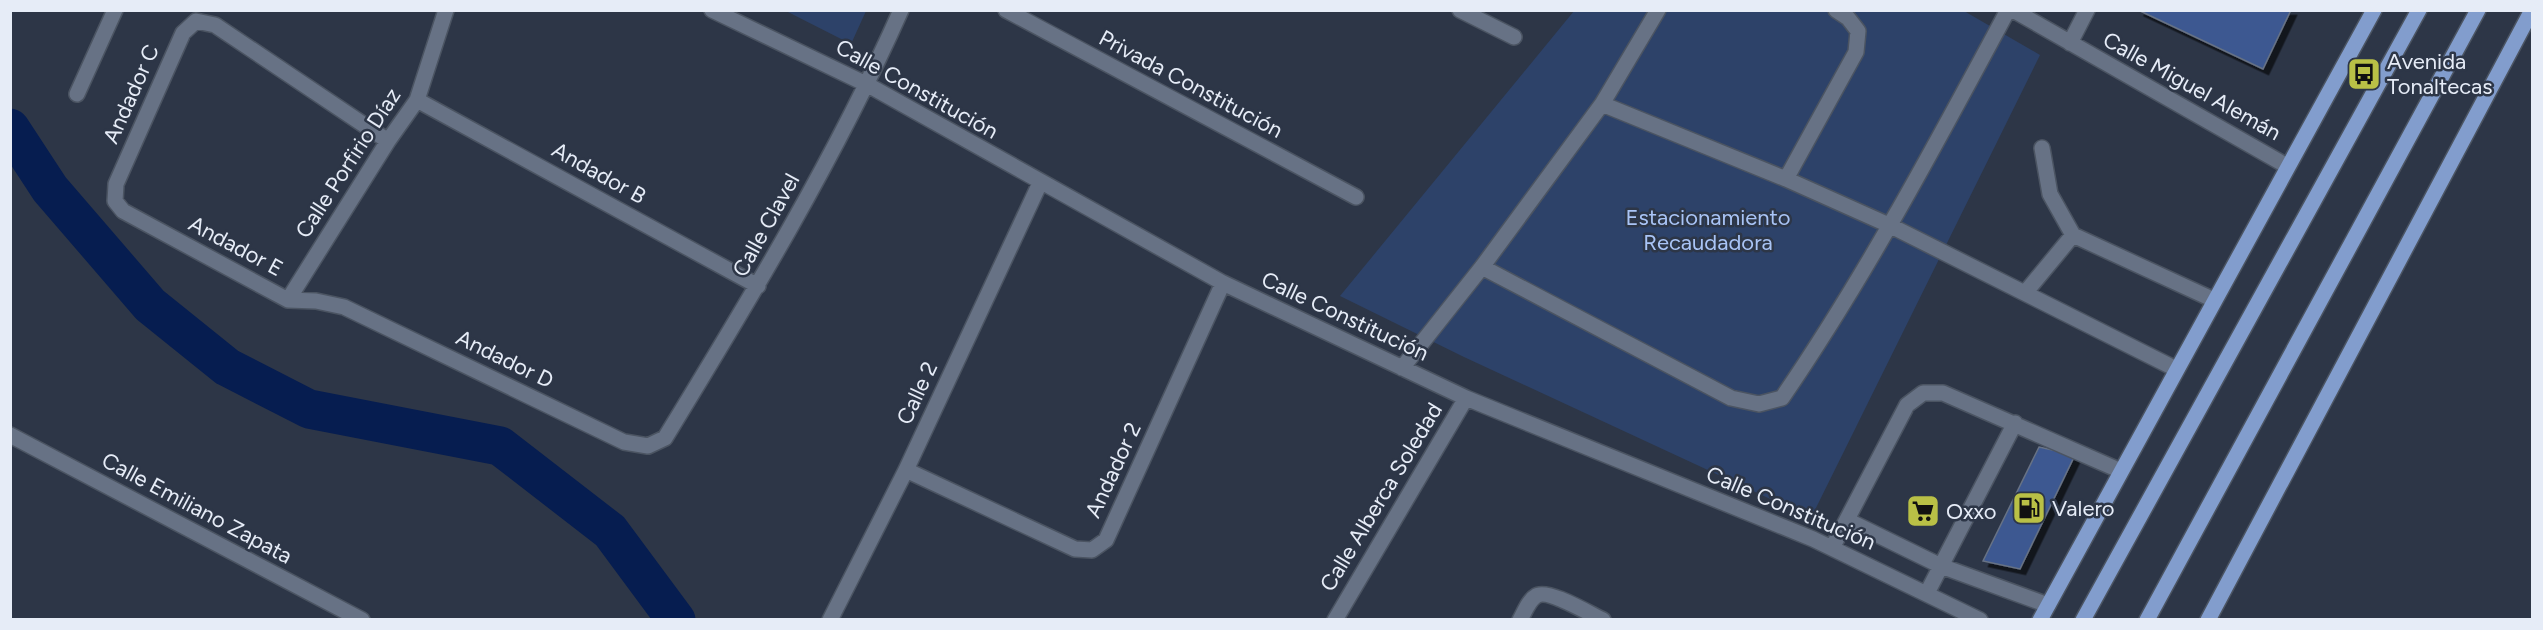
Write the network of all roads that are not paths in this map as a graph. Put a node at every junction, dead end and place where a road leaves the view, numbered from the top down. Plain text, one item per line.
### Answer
1 (115, 10) edge
2 (446, 10) edge
3 (712, 10) edge
4 (902, 10) edge
5 (1006, 10) edge
6 (1460, 10) edge
7 (1658, 10) edge
8 (1836, 10) edge
9 (2008, 10) edge
10 (2013, 10) edge
11 (2087, 10) edge
12 (2374, 10) edge
13 (2419, 10) edge
14 (2478, 10) edge
15 (2532, 10) edge
16 (1514, 37) dead end
17 (2070, 43) junction
18 (868, 85) junction
19 (77, 94) dead end
20 (417, 100) junction
21 (1602, 104) junction
22 (388, 141) junction
23 (2042, 148) dead end
24 (2287, 166) junction
25 (1786, 179) junction
26 (1040, 183) junction
27 (1356, 197) dead end
28 (115, 201) joint
29 (1891, 226) junction
30 (2073, 235) junction
31 (1482, 267) junction
32 (1223, 283) junction
33 (758, 286) junction
34 (2025, 293) junction
35 (288, 300) junction
36 (2214, 300) junction
37 (345, 307) joint
38 (1402, 368) junction
39 (2176, 369) junction
40 (1466, 398) junction
41 (2015, 423) junction
42 (10, 435) edge
43 (648, 446) joint
44 (906, 470) junction
45 (2121, 471) junction
46 (1847, 520) junction
47 (1832, 548) junction
48 (1941, 566) junction
49 (1927, 593) junction
50 (2048, 605) junction
51 (1341, 617) edge
52 (362, 620) edge
53 (830, 620) edge
54 (1520, 620) edge
55 (1603, 620) edge
56 (1980, 620) edge
57 (2040, 620) edge
58 (2083, 620) edge
59 (2147, 620) edge
60 (2208, 620) edge

1 - 19 street
2 - 20 street, Calle Porfirio Díaz
3 - 18 street, Calle Constitución
4 - 18 street, Calle Clavel
5 - 27 street, Privada Constitución
6 - 16 street
7 - 21 street
8 - 25 street
9 - 29 street
10 - 17 street, Calle Miguel Alemán
11 - 17 street
12 - 24 main road
13 - 58 main road
14 - 59 main road
15 - 60 main road
17 - 24 street, Calle Miguel Alemán
18 - 26 street, Calle Constitución
18 - 33 street, Calle Clavel
20 - 22 street, Calle Porfirio Díaz
20 - 33 street, Andador B
21 - 25 street
21 - 31 street
22 - 28 street, Andador C
22 - 35 street, Calle Porfirio Díaz
23 - 30 street
24 - 36 main road
25 - 29 street
26 - 32 street, Calle Constitución
26 - 44 street, Calle 2
28 - 35 street, Andador E
29 - 31 street
29 - 34 street
30 - 34 street
30 - 36 street
31 - 38 street
32 - 38 street, Calle Constitución
32 - 44 street, Andador 2
33 - 43 street, Calle Clavel
34 - 39 street
35 - 37 street, Andador E
36 - 39 main road
37 - 43 street, Andador D
38 - 40 street, Calle Constitución
39 - 45 main road
40 - 47 street, Calle Constitución
40 - 51 street, Calle Alberca Soledad
41 - 45 street
41 - 46 street
41 - 48 street
42 - 52 street, Calle Emiliano Zapata
44 - 53 street, Calle 2
45 - 50 main road
46 - 47 street
46 - 48 street
47 - 49 street, Calle Constitución
48 - 49 street
48 - 50 street
49 - 56 street, Calle Constitución
50 - 57 main road
54 - 55 street

